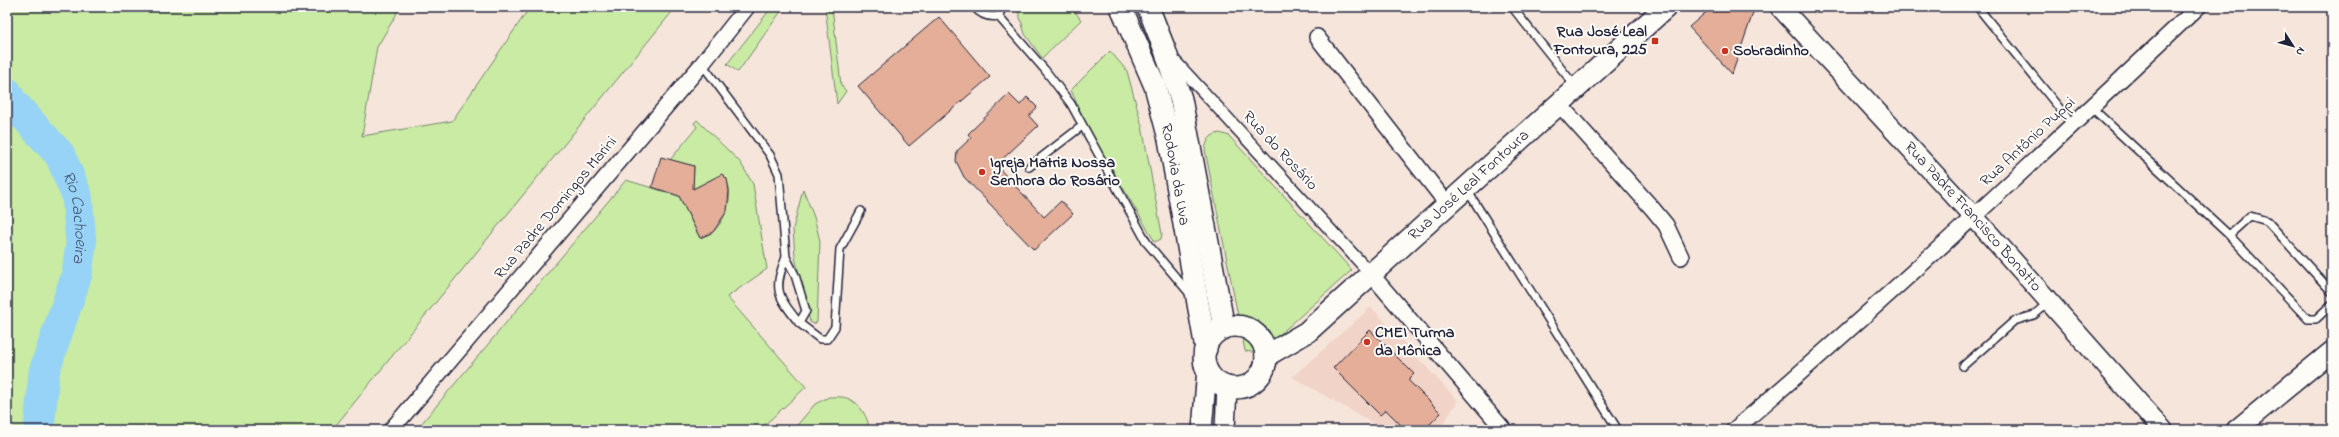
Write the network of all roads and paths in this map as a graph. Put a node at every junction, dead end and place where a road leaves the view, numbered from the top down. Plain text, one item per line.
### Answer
1 (747, 7) edge
2 (974, 7) edge
3 (1003, 7) edge
4 (1148, 7) edge
5 (1512, 7) edge
6 (1666, 7) edge
7 (1780, 7) edge
8 (2198, 7) edge
9 (1123, 8) edge
10 (1980, 10) dead end
11 (998, 16) junction
12 (1317, 37) dead end
13 (1165, 50) junction
14 (702, 64) junction
15 (1576, 88) junction
16 (1559, 104) junction
17 (2091, 108) junction
18 (2073, 125) junction
19 (1082, 126) junction
20 (1029, 167) dead end
21 (1466, 188) junction
22 (1448, 205) junction
23 (861, 211) dead end
24 (1974, 217) junction
25 (2229, 235) junction
26 (786, 257) junction
27 (1681, 257) dead end
28 (1371, 274) junction
29 (2332, 292) edge
30 (2049, 302) junction
31 (2332, 304) edge
32 (1199, 305) junction
33 (799, 323) junction
34 (1224, 328) junction
35 (2332, 351) edge
36 (1266, 356) junction
37 (1206, 359) junction
38 (1963, 366) dead end
39 (1227, 386) junction
40 (391, 430) edge
41 (1202, 430) edge
42 (1225, 430) edge
43 (1504, 430) edge
44 (1618, 430) edge
45 (1734, 430) edge
46 (2163, 430) edge
47 (2236, 430) edge

1 - 14 street, Rua Padre Domingos Marini
2 - 11 lane
3 - 11 lane
4 - 13 main road, Rodovia da Uva
5 - 15 lane
6 - 15 main road, Rua José Leal Fontoura
7 - 24 street, Rua Padre Francisco Bonatto
8 - 17 street, Rua Antônio Puppi
9 - 32 main road, Rodovia da Uva
10 - 18 lane
11 - 19 lane
12 - 22 street
13 - 28 street, Rua do Rosário
13 - 34 main road, Rodovia da Uva
14 - 26 lane
14 - 40 street, Rua Padre Domingos Marini
15 - 16 main road, Rua José Leal Fontoura
16 - 21 main road, Rua José Leal Fontoura
16 - 27 street
17 - 18 street, Rua Antônio Puppi
17 - 25 lane
18 - 24 street, Rua Antônio Puppi
19 - 20 lane
19 - 32 lane
21 - 22 main road, Rua José Leal Fontoura
21 - 44 lane
22 - 28 main road, Rua José Leal Fontoura
23 - 33 lane
24 - 30 street, Rua Padre Francisco Bonatto
24 - 45 street, Rua Antônio Puppi
25 - 29 lane
25 - 31 lane
26 - 33 lane
26 - 33 lane
28 - 36 main road, Rua José Leal Fontoura
28 - 43 street
30 - 38 lane
30 - 46 street, Rua Padre Francisco Bonatto
32 - 37 main road, Rodovia da Uva
34 - 36 main road
34 - 37 main road
35 - 47 street
36 - 39 main road
37 - 39 main road
37 - 41 street, Rodovia da Uva
39 - 42 street

